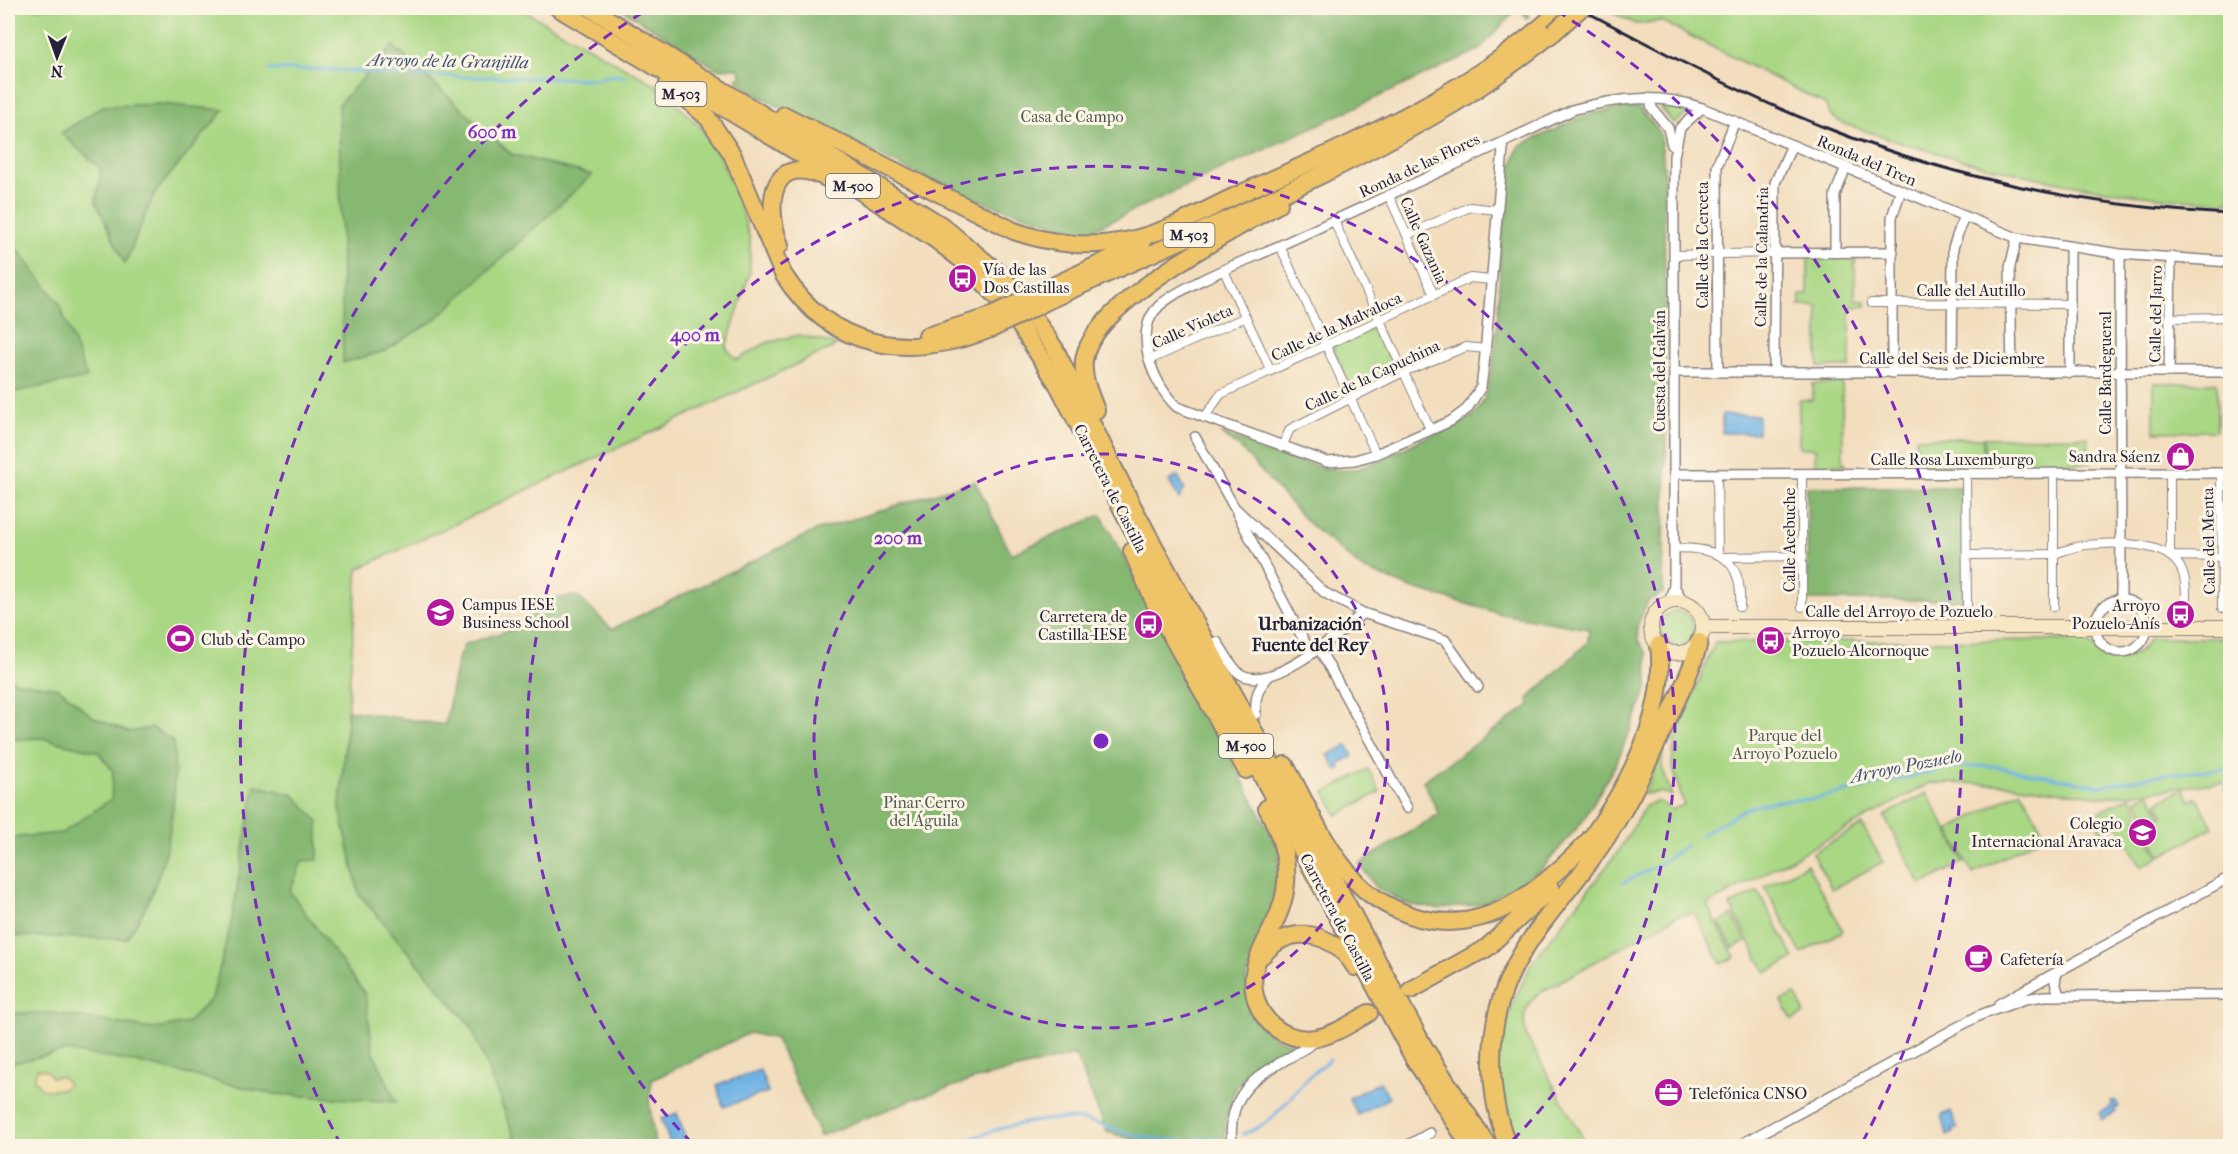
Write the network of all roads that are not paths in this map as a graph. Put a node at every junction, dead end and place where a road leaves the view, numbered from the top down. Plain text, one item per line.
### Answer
1 (558, 8) edge
2 (590, 8) edge
3 (1562, 8) edge
4 (1581, 8) edge
5 (1549, 28) junction
6 (652, 45) junction
7 (1650, 99) junction
8 (1702, 108) junction
9 (1735, 121) junction
10 (1500, 145) junction
11 (1792, 145) junction
12 (1674, 156) junction
13 (1846, 167) junction
14 (1332, 168) junction
15 (1269, 183) junction
16 (1901, 190) junction
17 (1389, 196) junction
18 (1497, 210) junction
19 (1964, 216) junction
20 (1334, 221) junction
21 (1407, 235) junction
22 (2017, 238) junction
23 (936, 240) junction
24 (1280, 246) junction
25 (2070, 248) junction
26 (1835, 252) junction
27 (1893, 252) junction
28 (1775, 253) junction
29 (1718, 254) junction
30 (2120, 254) junction
31 (1674, 255) junction
32 (2170, 257) junction
33 (2230, 262) edge
34 (1224, 271) junction
35 (1491, 280) junction
36 (1434, 295) junction
37 (1043, 297) junction
38 (1871, 303) dead end
39 (1894, 303) junction
40 (1952, 304) junction
41 (2010, 304) junction
42 (2071, 304) junction
43 (1246, 317) junction
44 (2230, 317) edge
45 (2170, 318) junction
46 (1380, 320) junction
47 (989, 323) junction
48 (1326, 345) junction
49 (1486, 349) junction
50 (1149, 360) junction
51 (1271, 371) junction
52 (1403, 372) junction
53 (1674, 372) junction
54 (1718, 372) junction
55 (1774, 372) junction
56 (2012, 372) junction
57 (2120, 372) junction
58 (2169, 372) junction
59 (2230, 372) edge
60 (1892, 373) junction
61 (1953, 373) junction
62 (2070, 373) junction
63 (1350, 398) junction
64 (1204, 418) junction
65 (1430, 429) junction
66 (1082, 434) junction
67 (1195, 437) dead end
68 (1282, 447) junction
69 (1376, 454) junction
70 (2054, 473) junction
71 (2120, 473) junction
72 (2170, 473) junction
73 (2226, 473) edge
74 (1674, 474) junction
75 (1717, 474) junction
76 (1802, 474) junction
77 (1966, 474) junction
78 (1234, 507) junction
79 (1155, 544) junction
80 (2119, 545) junction
81 (1674, 548) junction
82 (2054, 554) junction
83 (1720, 555) junction
84 (1967, 555) junction
85 (1803, 556) junction
86 (2170, 556) junction
87 (2222, 557) junction
88 (1674, 586) junction
89 (1184, 596) junction
90 (2121, 600) junction
91 (1669, 603) junction
92 (1684, 603) junction
93 (1740, 607) dead end
94 (1802, 607) dead end
95 (1967, 607) dead end
96 (2054, 607) dead end
97 (2186, 607) dead end
98 (2222, 608) dead end
99 (1363, 614) junction
100 (2094, 627) junction
101 (2148, 627) junction
102 (2230, 627) edge
103 (1701, 634) junction
104 (1217, 642) junction
105 (1659, 645) junction
106 (1316, 652) junction
107 (1269, 676) junction
108 (1479, 687) dead end
109 (1256, 714) junction
110 (1291, 776) junction
111 (1407, 808) dead end
112 (1594, 846) junction
113 (2230, 877) edge
114 (1256, 966) junction
115 (2057, 972) junction
116 (1411, 990) dead end
117 (2059, 995) junction
118 (2230, 995) edge
119 (1369, 1013) dead end
120 (1980, 1016) junction
121 (1323, 1036) junction
122 (1413, 1057) junction
123 (1433, 1089) junction
124 (1430, 1133) dead end
125 (1232, 1146) edge
126 (1407, 1146) edge
127 (1462, 1146) edge
128 (1470, 1146) edge
129 (1488, 1146) edge
130 (1499, 1146) edge
131 (1508, 1146) edge
132 (1738, 1146) edge

1 - 23 highway, Carretera de Castilla / M-500
1 - 47 highway, M-503
2 - 6 highway, Carretera de Castilla / M-500
3 - 5 highway, M-503
4 - 5 highway, M-503, bridge
5 - 14 highway, M-503
5 - 15 highway, M-503
6 - 15 highway, M-500
6 - 79 highway, Carretera de Castilla / M-500
7 - 8 street, Ronda del Tren
7 - 10 street, Ronda del Tren
7 - 12 street, Cuesta del Galván
8 - 9 street, Ronda del Tren
8 - 12 street, Cuesta del Galván
9 - 11 street, Ronda del Tren
9 - 29 street, Calle de la Cerceta
10 - 17 street, Ronda de las Flores
10 - 18 street, Ronda de las Flores
11 - 13 street, Ronda del Tren
11 - 28 street, Calle de la Calandria
12 - 31 street, Cuesta del Galván
13 - 16 street, Ronda del Tren
13 - 26 street
14 - 37 highway, M-503
14 - 79 highway
15 - 37 highway, M-503
16 - 19 street, Ronda del Tren
16 - 27 street
17 - 20 street, Ronda de las Flores
17 - 21 street, Calle Gazania
18 - 21 street
18 - 35 street, Ronda de las Flores
19 - 22 street, Ronda del Tren
19 - 40 street
20 - 24 street, Ronda de las Flores
20 - 46 street
21 - 36 street, Calle Gazania
22 - 25 street, Ronda del Tren
22 - 41 street
23 - 47 highway, M-500
23 - 66 highway, Carretera de Castilla / M-500
24 - 34 street, Ronda de las Flores
24 - 48 street
25 - 30 street, Ronda del Tren
25 - 42 street
26 - 27 street
26 - 28 street
27 - 39 street
28 - 29 street
28 - 55 street, Calle de la Calandria
29 - 31 street
29 - 54 street, Calle de la Cerceta
30 - 32 street, Ronda del Tren
30 - 57 street, Calle Bardegueral
31 - 53 street, Cuesta del Galván
32 - 33 street, Ronda del Tren
32 - 45 street, Calle del Jarro
34 - 43 street
34 - 50 street, Ronda de las Flores
35 - 36 street, Calle de la Malvaloca
35 - 49 street, Ronda de las Flores
36 - 46 street, Calle de la Malvaloca
37 - 47 highway, M-503, bridge
38 - 39 street, Calle del Autillo
39 - 40 street, Calle del Autillo
39 - 60 street
40 - 41 street, Calle del Autillo
40 - 61 street
41 - 42 street, Calle del Autillo
41 - 56 street
42 - 62 street
43 - 50 street, Calle Violeta
43 - 51 street
44 - 45 street
45 - 58 street, Calle del Jarro
46 - 48 street, Calle de la Malvaloca
46 - 52 street
48 - 51 street, Calle de la Malvaloca
48 - 63 street
49 - 52 street, Calle de la Capuchina
49 - 65 street, Ronda de las Flores
50 - 64 street, Ronda de las Flores
51 - 64 street, Calle de la Malvaloca
52 - 63 street, Calle de la Capuchina
52 - 65 street
53 - 54 street, Calle del Seis de Diciembre
53 - 74 street, Cuesta del Galván
54 - 55 street, Calle del Seis de Diciembre
55 - 60 street, Calle del Seis de Diciembre
56 - 61 street, Calle del Seis de Diciembre
56 - 62 street, Calle del Seis de Diciembre
57 - 58 street, Calle del Seis de Diciembre
57 - 62 street, Calle del Seis de Diciembre
57 - 71 street, Calle Bardegueral
58 - 59 street, Calle del Seis de Diciembre
60 - 61 street, Calle del Seis de Diciembre
63 - 68 street, Calle de la Capuchina
63 - 69 street
64 - 68 street, Ronda de las Flores
65 - 69 street, Ronda de las Flores
66 - 114 highway, M-500
66 - 122 highway, Carretera de Castilla / M-500
67 - 78 street
68 - 69 street, Ronda de las Flores
70 - 71 street, Calle Rosa Luxemburgo
70 - 77 street, Calle Rosa Luxemburgo
70 - 82 street
71 - 72 street, Calle Rosa Luxemburgo
71 - 80 street, Calle Bardegueral
72 - 73 street, Calle Rosa Luxemburgo
72 - 86 street
73 - 87 street, Calle del Menta
74 - 75 street, Calle Rosa Luxemburgo
74 - 81 street, Cuesta del Galván
75 - 76 street, Calle Rosa Luxemburgo
75 - 83 street
76 - 77 street, Calle Rosa Luxemburgo
76 - 85 street, Calle Acebuche
77 - 84 street
78 - 99 street
78 - 106 street
79 - 89 highway, Carretera de Castilla / M-500
80 - 82 street
80 - 86 street
80 - 90 street, Calle Bardegueral
81 - 83 street
81 - 88 street, Cuesta del Galván
82 - 84 street
82 - 96 street
83 - 85 street
83 - 93 street
84 - 95 street
85 - 94 street, Calle Acebuche
86 - 87 street
86 - 97 street
87 - 98 street, Calle del Menta
88 - 91 street, Cuesta del Galván
88 - 92 street
89 - 104 highway, M-500
89 - 129 highway, Carretera de Castilla / M-500
90 - 100 street
90 - 101 street
91 - 92 main road
91 - 105 main road
92 - 103 main road
99 - 106 street
99 - 108 street
100 - 101 main road, Calle del Arroyo de Pozuelo
100 - 101 street
100 - 103 main road, Calle del Arroyo de Pozuelo
101 - 102 main road, Calle del Arroyo de Pozuelo
103 - 105 main road
103 - 112 highway
104 - 107 street
104 - 109 highway, M-500
105 - 112 highway
106 - 107 street
106 - 111 street
107 - 109 street
109 - 110 highway, M-500
110 - 112 highway, M-500
110 - 130 highway, M-500
112 - 116 highway
112 - 131 highway
113 - 115 street
114 - 121 highway, M-500
114 - 122 highway, M-500
115 - 117 street
115 - 120 street
117 - 118 street
117 - 120 street
119 - 121 highway, M-500
120 - 132 street
121 - 125 street
122 - 123 highway, Carretera de Castilla / M-500
123 - 127 highway, M-500
123 - 128 highway, Carretera de Castilla / M-500
124 - 126 street

